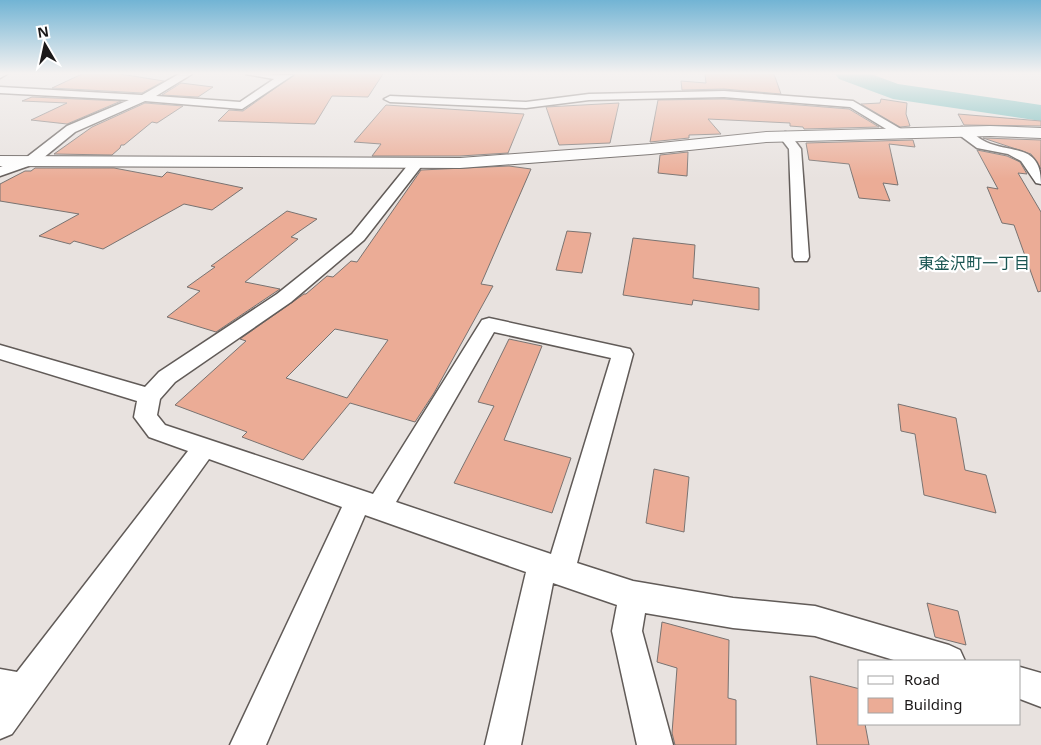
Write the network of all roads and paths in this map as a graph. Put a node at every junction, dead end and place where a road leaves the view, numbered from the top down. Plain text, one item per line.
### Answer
1 (119, 109) edge
2 (861, 109) edge
3 (962, 131) junction
4 (900, 132) junction
5 (1041, 133) edge
6 (785, 136) junction
7 (32, 160) junction
8 (0, 161) edge
9 (416, 164) junction
10 (0, 172) edge
11 (1041, 180) edge
12 (801, 257) dead end
13 (0, 352) edge
14 (149, 396) junction
15 (204, 448) junction
16 (368, 505) junction
17 (551, 568) junction
18 (633, 596) junction
19 (946, 660) edge
20 (1021, 683) edge
21 (12, 688) edge
22 (1041, 690) edge
23 (0, 722) edge
24 (248, 745) edge
25 (503, 745) edge
26 (655, 745) edge

1 - 7 street
2 - 4 street
3 - 4 street
3 - 5 street
3 - 11 street
4 - 6 street
6 - 9 street
6 - 12 street
7 - 8 street
7 - 9 street
7 - 10 street
9 - 14 street
13 - 14 street
14 - 15 street
15 - 16 street
15 - 21 street
16 - 17 street
16 - 17 street
16 - 24 street
17 - 18 street
17 - 25 street
18 - 19 street
18 - 26 street
20 - 22 street
21 - 23 street

